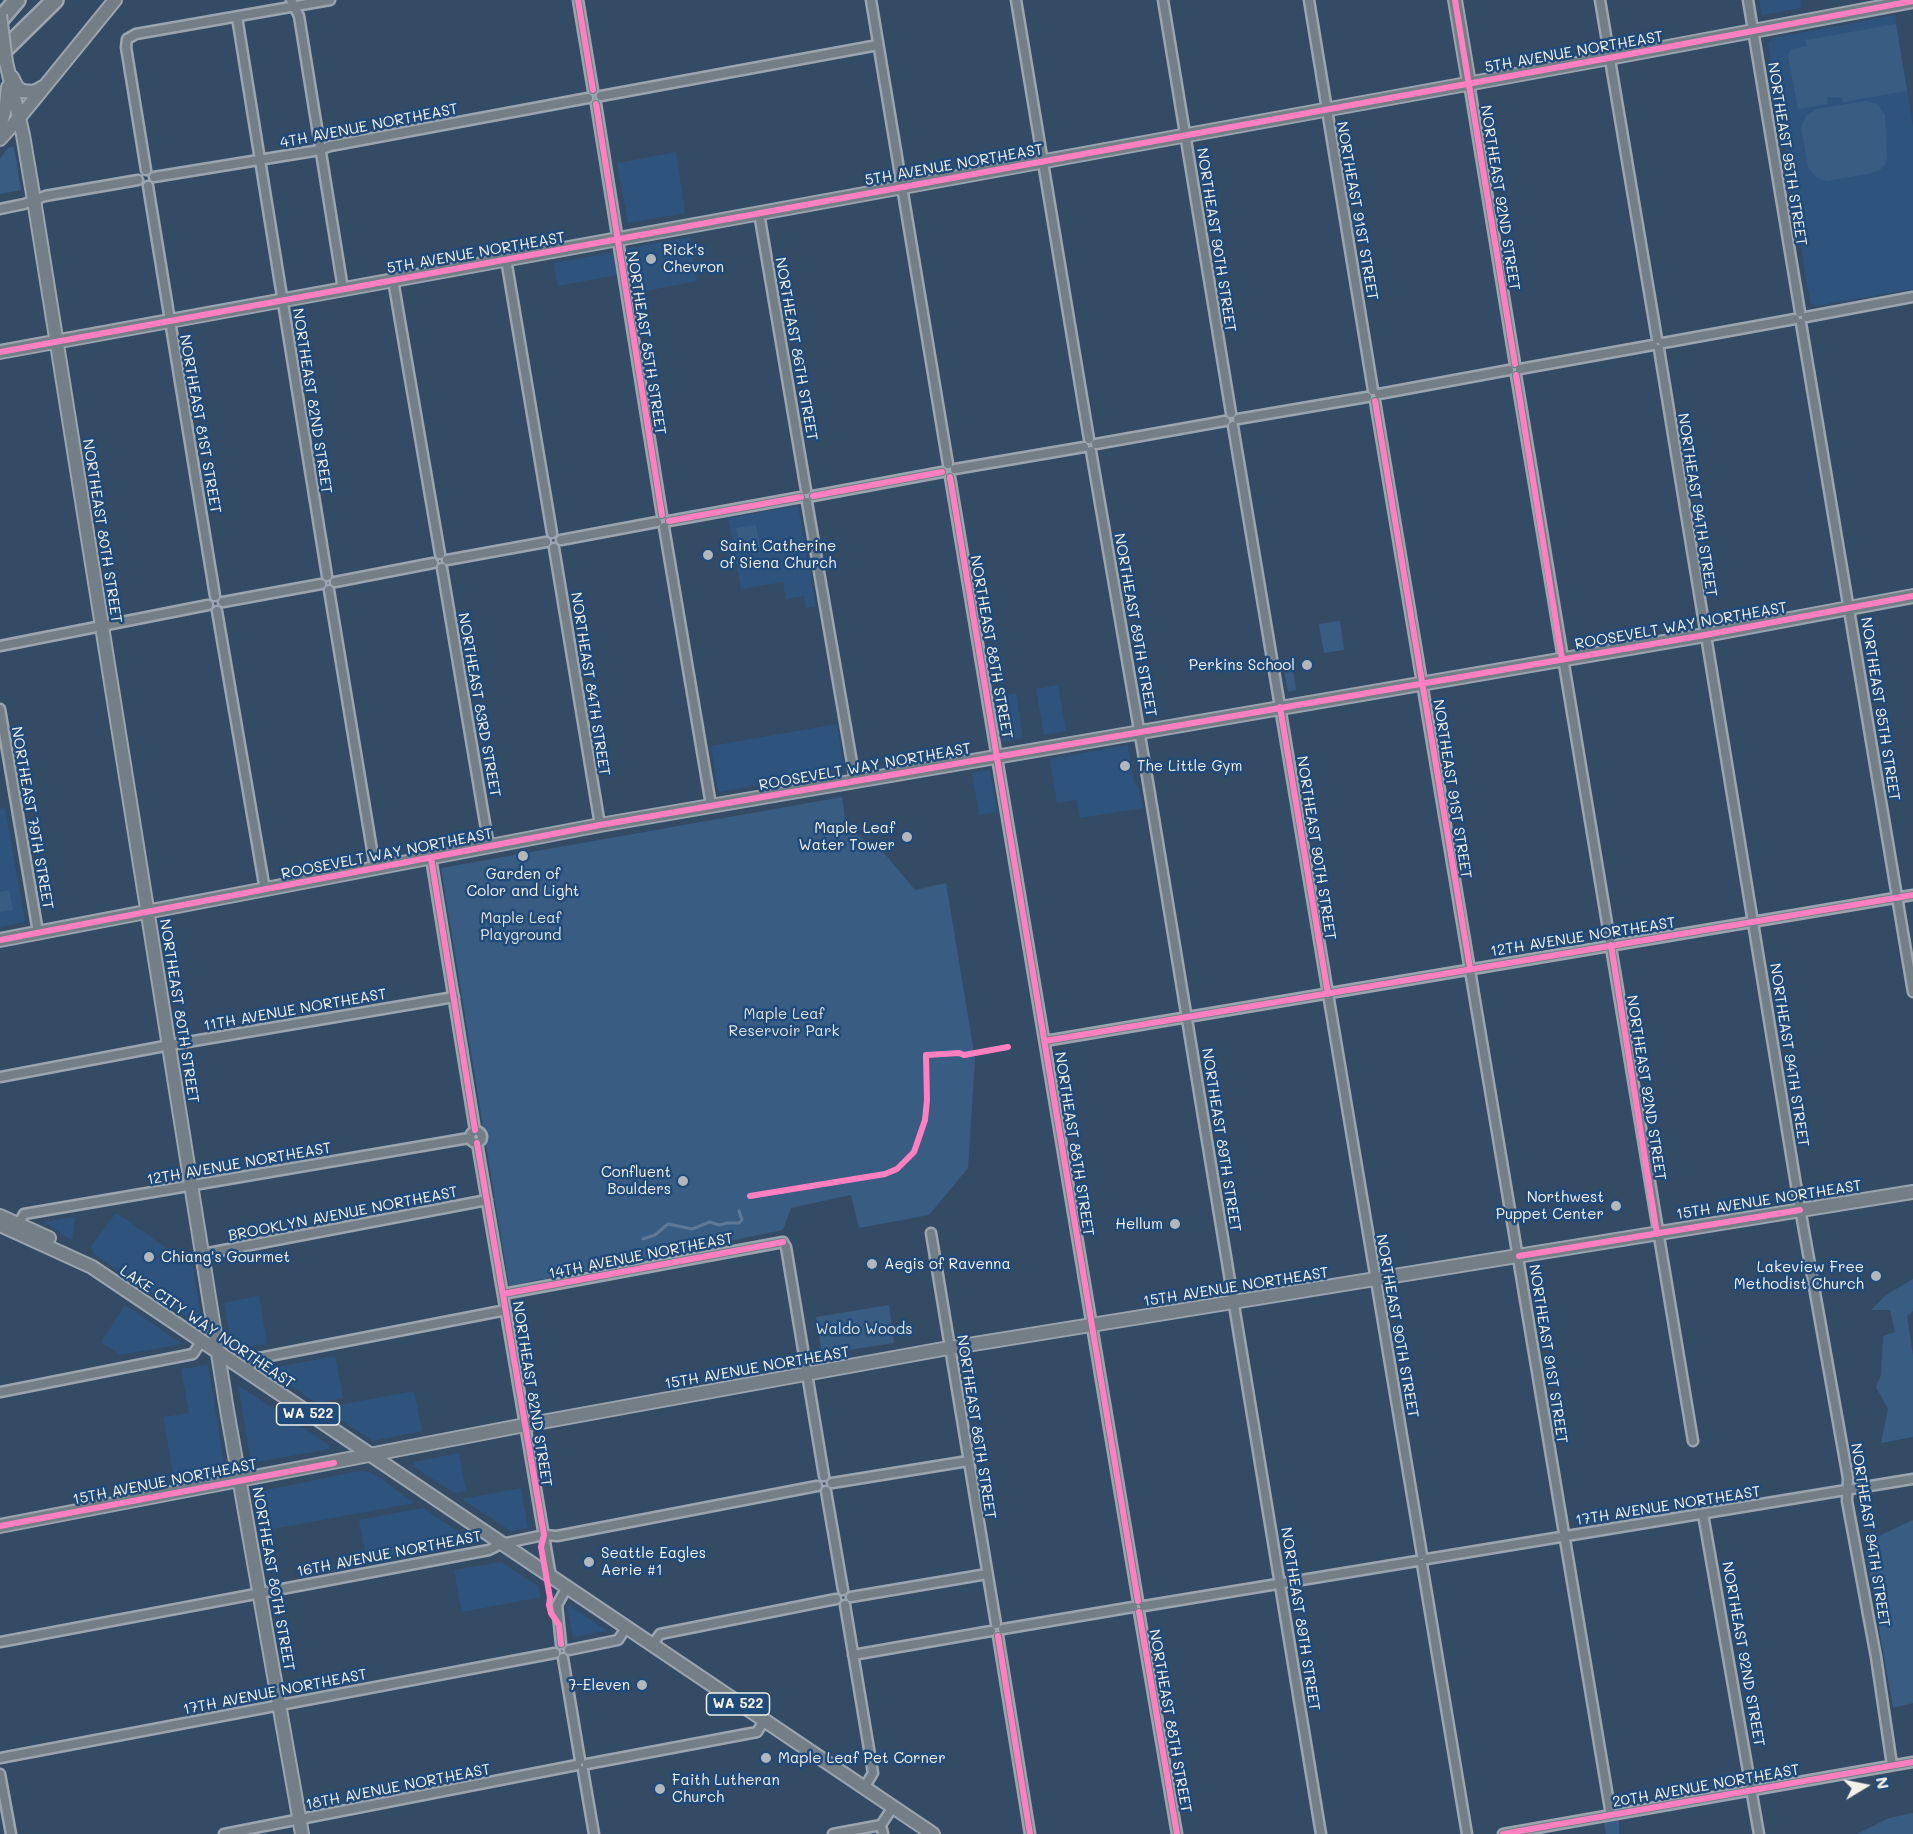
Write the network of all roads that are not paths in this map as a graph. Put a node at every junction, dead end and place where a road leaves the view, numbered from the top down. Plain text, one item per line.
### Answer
1 (17, 0) edge
2 (55, 0) edge
3 (115, 0) edge
4 (330, 0) edge
5 (578, 0) edge
6 (871, 0) edge
7 (1016, 0) edge
8 (1163, 0) edge
9 (1309, 0) edge
10 (1455, 0) edge
11 (1599, 0) edge
12 (1748, 0) edge
13 (1913, 1) edge
14 (292, 3) edge
15 (0, 15) edge
16 (237, 17) junction
17 (0, 20) edge
18 (1753, 31) junction
19 (878, 45) junction
20 (3, 58) edge
21 (1609, 58) junction
22 (1469, 83) junction
23 (46, 84) junction
24 (595, 99) junction
25 (1326, 109) junction
26 (19, 118) junction
27 (0, 126) edge
28 (1185, 135) junction
29 (0, 139) edge
30 (320, 150) junction
31 (260, 160) junction
32 (1042, 161) junction
33 (146, 170) junction
34 (154, 177) junction
35 (138, 180) junction
36 (148, 186) junction
37 (902, 187) junction
38 (34, 200) junction
39 (0, 209) edge
40 (759, 213) junction
41 (617, 239) junction
42 (506, 260) junction
43 (393, 280) junction
44 (343, 289) junction
45 (1913, 297) edge
46 (282, 301) junction
47 (1800, 318) junction
48 (169, 321) junction
49 (57, 342) junction
50 (1658, 344) junction
51 (0, 352) edge
52 (1515, 370) junction
53 (1374, 395) junction
54 (1232, 420) junction
55 (1090, 445) junction
56 (948, 468) junction
57 (807, 496) junction
58 (663, 521) junction
59 (552, 533) junction
60 (561, 540) junction
61 (546, 542) junction
62 (554, 548) junction
63 (440, 554) junction
64 (433, 563) junction
65 (445, 564) junction
66 (327, 576) junction
67 (321, 584) junction
68 (332, 586) junction
69 (215, 596) junction
70 (1913, 596) edge
71 (223, 602) junction
72 (208, 605) junction
73 (1849, 608) junction
74 (217, 611) junction
75 (102, 625) junction
76 (1705, 635) junction
77 (0, 646) edge
78 (1562, 658) junction
79 (1422, 682) junction
80 (1280, 706) junction
81 (0, 709) edge
82 (1140, 732) junction
83 (997, 757) junction
84 (855, 780) junction
85 (711, 805) junction
86 (600, 825) junction
87 (489, 847) junction
88 (430, 858) junction
89 (375, 868) junction
90 (265, 890) junction
91 (1913, 895) edge
92 (1897, 898) junction
93 (148, 912) junction
94 (1753, 921) junction
95 (38, 932) junction
96 (0, 940) edge
97 (1611, 945) junction
98 (1470, 968) junction
99 (1913, 992) edge
100 (1328, 994) junction
101 (454, 997) junction
102 (1187, 1016) junction
103 (1045, 1041) junction
104 (170, 1045) junction
105 (0, 1077) edge
106 (473, 1140) junction
107 (192, 1185) junction
108 (1913, 1192) edge
109 (487, 1200) junction
110 (1800, 1210) junction
111 (0, 1216) edge
112 (19, 1223) junction
113 (0, 1225) edge
114 (931, 1233) dead end
115 (1657, 1234) junction
116 (203, 1254) junction
117 (1519, 1256) junction
118 (92, 1267) junction
119 (1376, 1279) junction
120 (503, 1294) junction
121 (1234, 1302) junction
122 (506, 1310) junction
123 (1092, 1325) junction
124 (201, 1342) junction
125 (949, 1348) junction
126 (219, 1354) junction
127 (246, 1372) junction
128 (807, 1374) junction
129 (0, 1392) edge
130 (525, 1425) junction
131 (1693, 1441) dead end
132 (369, 1455) junction
133 (968, 1461) junction
134 (824, 1476) junction
135 (1913, 1479) edge
136 (240, 1480) junction
137 (832, 1483) junction
138 (817, 1486) junction
139 (826, 1491) junction
140 (1848, 1491) junction
141 (1704, 1514) junction
142 (0, 1526) edge
143 (544, 1535) junction
144 (1564, 1537) junction
145 (501, 1544) junction
146 (1422, 1560) junction
147 (987, 1574) junction
148 (551, 1578) junction
149 (1281, 1583) junction
150 (567, 1587) junction
151 (843, 1590) junction
152 (260, 1593) junction
153 (851, 1597) junction
154 (837, 1599) junction
155 (845, 1605) junction
156 (1139, 1606) junction
157 (626, 1628) junction
158 (997, 1630) junction
159 (0, 1642) edge
160 (561, 1644) junction
161 (652, 1645) junction
162 (569, 1650) junction
163 (555, 1653) junction
164 (853, 1655) junction
165 (563, 1659) junction
166 (280, 1705) junction
167 (764, 1721) junction
168 (0, 1758) edge
169 (1913, 1762) edge
170 (582, 1765) junction
171 (1892, 1766) junction
172 (0, 1774) edge
173 (864, 1788) junction
174 (1752, 1790) junction
175 (893, 1807) junction
176 (3, 1810) edge
177 (1611, 1815) junction
178 (300, 1820) junction
179 (882, 1829) edge
180 (10, 1834) edge
181 (224, 1834) edge
182 (303, 1834) edge
183 (594, 1834) edge
184 (832, 1834) edge
185 (933, 1834) edge
186 (1030, 1834) edge
187 (1177, 1834) edge
188 (1321, 1834) edge
189 (1467, 1834) edge
190 (1503, 1834) edge
191 (1759, 1834) edge

1 - 17 highway
2 - 20 highway
3 - 23 main road
4 - 14 street
5 - 24 street
6 - 19 street
7 - 32 street, NORTHEAST 89TH STREET
8 - 28 street, NORTHEAST 90TH STREET
9 - 25 street, NORTHEAST 91ST STREET
10 - 22 main road, NORTHEAST 92ND STREET
11 - 21 street, NORTHEAST 94TH STREET
12 - 18 street, NORTHEAST 95TH STREET
13 - 18 main road, 5TH AVENUE NORTHEAST
14 - 16 street
14 - 30 street
15 - 20 main road, NORTHEAST 80TH STREET, bridge
16 - 31 street, NORTHEAST 82ND STREET
16 - 33 street
18 - 21 main road, 5TH AVENUE NORTHEAST
18 - 47 street, NORTHEAST 95TH STREET
19 - 24 street, 4TH AVENUE NORTHEAST
19 - 37 street
20 - 23 main road
20 - 26 main road, NORTHEAST 80TH STREET
20 - 27 main road
21 - 22 main road, 5TH AVENUE NORTHEAST
21 - 50 street, NORTHEAST 94TH STREET
22 - 25 main road, 5TH AVENUE NORTHEAST
22 - 52 street, NORTHEAST 92ND STREET
23 - 26 main road
24 - 30 street, 4TH AVENUE NORTHEAST
24 - 41 street, NORTHEAST 85TH STREET
25 - 28 main road, 5TH AVENUE NORTHEAST
25 - 53 street, NORTHEAST 91ST STREET
26 - 29 main road
26 - 38 main road, NORTHEAST 80TH STREET
28 - 32 main road, 5TH AVENUE NORTHEAST
28 - 54 street, NORTHEAST 90TH STREET
30 - 31 street, 4TH AVENUE NORTHEAST
30 - 44 street
31 - 34 street, 4TH AVENUE NORTHEAST
31 - 46 street, NORTHEAST 82ND STREET
32 - 37 main road, 5TH AVENUE NORTHEAST
32 - 55 street, NORTHEAST 89TH STREET
33 - 34 street
33 - 35 street
34 - 36 street
35 - 36 street
35 - 38 street
36 - 48 street, NORTHEAST 81ST STREET
37 - 40 main road, 5TH AVENUE NORTHEAST
37 - 56 street
38 - 39 street
38 - 49 main road, NORTHEAST 80TH STREET
40 - 41 main road, 5TH AVENUE NORTHEAST
40 - 57 street, NORTHEAST 86TH STREET
41 - 42 main road, 5TH AVENUE NORTHEAST
41 - 58 street, NORTHEAST 85TH STREET
42 - 43 main road, 5TH AVENUE NORTHEAST
42 - 59 street
43 - 44 main road, 5TH AVENUE NORTHEAST
43 - 63 street
44 - 46 main road, 5TH AVENUE NORTHEAST
45 - 47 street
46 - 48 main road, 5TH AVENUE NORTHEAST
46 - 66 street, NORTHEAST 82ND STREET
47 - 50 street
47 - 73 street, NORTHEAST 95TH STREET
48 - 49 main road, 5TH AVENUE NORTHEAST
48 - 69 street, NORTHEAST 81ST STREET
49 - 51 main road, 5TH AVENUE NORTHEAST
49 - 75 main road, NORTHEAST 80TH STREET
50 - 52 street
50 - 76 street, NORTHEAST 94TH STREET
52 - 53 street
52 - 78 street, NORTHEAST 92ND STREET
53 - 54 street
53 - 79 street, NORTHEAST 91ST STREET
54 - 55 street
54 - 80 street, NORTHEAST 90TH STREET
55 - 56 street
55 - 82 street, NORTHEAST 89TH STREET
56 - 57 street
56 - 83 street, NORTHEAST 88TH STREET
57 - 58 street
57 - 84 street, NORTHEAST 86TH STREET
58 - 60 street
58 - 85 street, NORTHEAST 85TH STREET
59 - 60 street
59 - 61 street
60 - 62 street
61 - 62 street
61 - 65 street
62 - 86 street, NORTHEAST 84TH STREET
63 - 64 street
63 - 65 street
64 - 65 street
64 - 68 street
65 - 87 street, NORTHEAST 83RD STREET
66 - 67 street
66 - 68 street
67 - 68 street
67 - 71 street
68 - 89 street
69 - 71 street
69 - 72 street
70 - 73 main road, ROOSEVELT WAY NORTHEAST
71 - 74 street
72 - 74 street
72 - 75 street
73 - 76 main road, ROOSEVELT WAY NORTHEAST
73 - 92 street, NORTHEAST 95TH STREET
74 - 90 street
75 - 77 street
75 - 93 main road, NORTHEAST 80TH STREET
76 - 78 main road, ROOSEVELT WAY NORTHEAST
76 - 94 street, NORTHEAST 94TH STREET
78 - 79 main road, ROOSEVELT WAY NORTHEAST
78 - 97 street, NORTHEAST 92ND STREET
79 - 80 main road, ROOSEVELT WAY NORTHEAST
79 - 98 street, NORTHEAST 91ST STREET
80 - 82 main road, ROOSEVELT WAY NORTHEAST
80 - 100 street, NORTHEAST 90TH STREET
81 - 95 street, NORTHEAST 79TH STREET
82 - 83 main road, ROOSEVELT WAY NORTHEAST
82 - 102 street, NORTHEAST 89TH STREET
83 - 84 main road, ROOSEVELT WAY NORTHEAST
83 - 103 street, NORTHEAST 88TH STREET
84 - 85 main road, ROOSEVELT WAY NORTHEAST
85 - 86 main road, ROOSEVELT WAY NORTHEAST
86 - 87 main road, ROOSEVELT WAY NORTHEAST
87 - 88 main road, ROOSEVELT WAY NORTHEAST
88 - 89 main road, ROOSEVELT WAY NORTHEAST
88 - 101 street
89 - 90 main road, ROOSEVELT WAY NORTHEAST
90 - 93 main road, ROOSEVELT WAY NORTHEAST
91 - 92 street, 12TH AVENUE NORTHEAST
92 - 94 street, 12TH AVENUE NORTHEAST
92 - 99 street, NORTHEAST 95TH STREET
93 - 95 main road, ROOSEVELT WAY NORTHEAST
93 - 104 main road, NORTHEAST 80TH STREET
94 - 97 street, 12TH AVENUE NORTHEAST
94 - 110 street, NORTHEAST 94TH STREET
95 - 96 main road, ROOSEVELT WAY NORTHEAST
97 - 98 street, 12TH AVENUE NORTHEAST
97 - 115 street, NORTHEAST 92ND STREET
98 - 100 street, 12TH AVENUE NORTHEAST
98 - 117 street, NORTHEAST 91ST STREET
100 - 102 street, 12TH AVENUE NORTHEAST
100 - 119 street, NORTHEAST 90TH STREET
101 - 104 street, 11TH AVENUE NORTHEAST
101 - 106 street, NORTHEAST 82ND STREET
102 - 103 street, 12TH AVENUE NORTHEAST
102 - 121 street, NORTHEAST 89TH STREET
103 - 123 street, NORTHEAST 88TH STREET
104 - 105 street, 11TH AVENUE NORTHEAST
104 - 107 main road, NORTHEAST 80TH STREET
106 - 107 street, 12TH AVENUE NORTHEAST
106 - 109 street, NORTHEAST 82ND STREET
107 - 112 street, 12TH AVENUE NORTHEAST
107 - 116 main road, NORTHEAST 80TH STREET
108 - 110 main road, 15TH AVENUE NORTHEAST
109 - 116 street, BROOKLYN AVENUE NORTHEAST
109 - 120 street, NORTHEAST 82ND STREET
110 - 115 main road, 15TH AVENUE NORTHEAST
110 - 140 street, NORTHEAST 94TH STREET
111 - 112 main road, LAKE CITY WAY NORTHEAST / WA 522
112 - 118 main road, LAKE CITY WAY NORTHEAST / WA 522
113 - 118 main road, LAKE CITY WAY NORTHEAST / WA 522
114 - 125 street, NORTHEAST 86TH STREET
115 - 117 main road, 15TH AVENUE NORTHEAST
115 - 131 street, NORTHEAST 92ND STREET
116 - 126 main road, NORTHEAST 80TH STREET
117 - 119 main road, 15TH AVENUE NORTHEAST
117 - 144 street, NORTHEAST 91ST STREET
118 - 124 main road, LAKE CITY WAY NORTHEAST / WA 522
119 - 121 main road, 15TH AVENUE NORTHEAST
119 - 146 street, NORTHEAST 90TH STREET
120 - 122 street, NORTHEAST 82ND STREET
120 - 128 street, 14TH AVENUE NORTHEAST
121 - 123 main road, 15TH AVENUE NORTHEAST
121 - 149 street, NORTHEAST 89TH STREET
122 - 127 street
122 - 130 street, NORTHEAST 82ND STREET
123 - 125 main road, 15TH AVENUE NORTHEAST
123 - 156 street, NORTHEAST 88TH STREET
124 - 126 main road, LAKE CITY WAY NORTHEAST / WA 522
124 - 129 street
125 - 128 main road, 15TH AVENUE NORTHEAST
125 - 133 street, NORTHEAST 86TH STREET
126 - 127 main road, LAKE CITY WAY NORTHEAST / WA 522
126 - 136 main road, NORTHEAST 80TH STREET
127 - 132 main road, LAKE CITY WAY NORTHEAST / WA 522
128 - 130 main road, 15TH AVENUE NORTHEAST
128 - 134 street
130 - 132 main road, 15TH AVENUE NORTHEAST
130 - 143 street, NORTHEAST 82ND STREET
132 - 136 main road, 15TH AVENUE NORTHEAST
132 - 145 main road, LAKE CITY WAY NORTHEAST / WA 522
133 - 137 street
133 - 147 street, NORTHEAST 86TH STREET
134 - 137 street
134 - 138 street
135 - 140 street, 17TH AVENUE NORTHEAST
136 - 142 main road, 15TH AVENUE NORTHEAST
136 - 152 main road, NORTHEAST 80TH STREET
137 - 139 street
138 - 139 street
138 - 143 street, 16TH AVENUE NORTHEAST
139 - 151 street
140 - 141 street, 17TH AVENUE NORTHEAST
140 - 171 street, NORTHEAST 94TH STREET
141 - 144 street, 17TH AVENUE NORTHEAST
141 - 174 street, NORTHEAST 92ND STREET
143 - 145 street, 16TH AVENUE NORTHEAST
143 - 148 street, NORTHEAST 82ND STREET
144 - 146 street, 17TH AVENUE NORTHEAST
144 - 177 street, NORTHEAST 91ST STREET
145 - 148 main road, LAKE CITY WAY NORTHEAST / WA 522
145 - 152 street, 16TH AVENUE NORTHEAST
146 - 149 street, 17TH AVENUE NORTHEAST
146 - 189 street, NORTHEAST 90TH STREET
147 - 153 street
147 - 158 street, NORTHEAST 86TH STREET
148 - 150 main road, LAKE CITY WAY NORTHEAST / WA 522
149 - 156 street, 17TH AVENUE NORTHEAST
149 - 188 street, NORTHEAST 89TH STREET
150 - 157 main road, LAKE CITY WAY NORTHEAST / WA 522
150 - 160 street
151 - 153 street
151 - 154 street
152 - 159 street, 16TH AVENUE NORTHEAST
152 - 166 main road, NORTHEAST 80TH STREET
153 - 155 street
154 - 155 street
154 - 161 street
155 - 164 street
156 - 158 street, 17TH AVENUE NORTHEAST
156 - 187 street, NORTHEAST 88TH STREET
157 - 161 main road, LAKE CITY WAY NORTHEAST / WA 522
157 - 162 street
158 - 164 street, 17TH AVENUE NORTHEAST
158 - 186 street, NORTHEAST 86TH STREET
160 - 162 street
160 - 163 street
161 - 167 main road, LAKE CITY WAY NORTHEAST / WA 522
162 - 165 street
163 - 165 street
163 - 166 street, 17TH AVENUE NORTHEAST
164 - 173 street
165 - 170 street
166 - 168 street, 17TH AVENUE NORTHEAST
166 - 178 main road, NORTHEAST 80TH STREET
167 - 170 street, 18TH AVENUE NORTHEAST
167 - 173 main road, LAKE CITY WAY NORTHEAST / WA 522
169 - 171 street, 20TH AVENUE NORTHEAST
170 - 178 street, 18TH AVENUE NORTHEAST
170 - 183 street
171 - 174 street, 20TH AVENUE NORTHEAST
172 - 176 street
173 - 175 main road, LAKE CITY WAY NORTHEAST / WA 522
174 - 177 street, 20TH AVENUE NORTHEAST
174 - 191 street, NORTHEAST 92ND STREET
175 - 179 street
175 - 185 main road, LAKE CITY WAY NORTHEAST / WA 522
176 - 180 street
177 - 190 street, 20TH AVENUE NORTHEAST
178 - 181 street, 18TH AVENUE NORTHEAST
178 - 182 main road, NORTHEAST 80TH STREET
179 - 184 street

